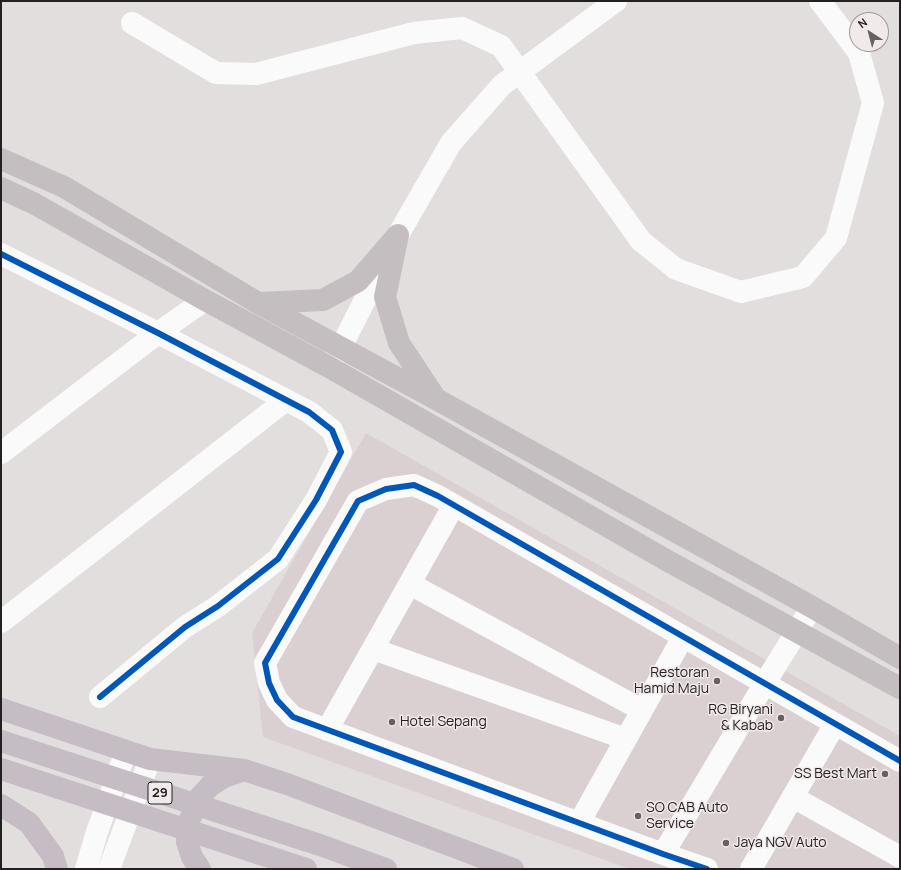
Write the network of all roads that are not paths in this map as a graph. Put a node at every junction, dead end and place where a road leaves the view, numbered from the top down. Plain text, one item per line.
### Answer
1 (616, 1) edge
2 (820, 1) edge
3 (132, 23) dead end
4 (520, 72) junction
5 (1, 159) edge
6 (1, 188) edge
7 (398, 235) junction
8 (1, 254) edge
9 (205, 300) junction
10 (258, 303) junction
11 (158, 333) junction
12 (341, 347) junction
13 (329, 367) junction
14 (436, 399) junction
15 (286, 400) junction
16 (1, 452) edge
17 (454, 505) junction
18 (410, 584) junction
19 (812, 607) junction
20 (1, 622) edge
21 (797, 631) junction
22 (683, 637) junction
23 (373, 649) junction
24 (900, 658) edge
25 (765, 683) junction
26 (900, 688) edge
27 (100, 697) dead end
28 (1, 709) edge
29 (642, 710) junction
30 (835, 724) junction
31 (327, 730) junction
32 (626, 739) junction
33 (1, 741) edge
34 (126, 751) junction
35 (150, 759) junction
36 (900, 761) edge
37 (1, 769) edge
38 (244, 770) junction
39 (793, 797) junction
40 (1, 805) edge
41 (580, 823) junction
42 (663, 854) junction
43 (900, 857) edge
44 (57, 869) edge
45 (86, 869) edge
46 (109, 869) edge
47 (200, 869) edge
48 (306, 869) edge
49 (386, 869) edge
50 (513, 869) edge
51 (707, 869) edge
52 (751, 869) edge

1 - 4 street
2 - 4 street
3 - 4 street
4 - 7 street
5 - 10 main road
6 - 9 main road
7 - 10 main road
7 - 12 street
7 - 14 main road
8 - 11 street
9 - 11 street
9 - 13 main road
10 - 12 main road
11 - 15 street
11 - 16 street
12 - 13 street
12 - 14 main road
13 - 21 main road
14 - 19 main road
15 - 20 street
15 - 27 street
17 - 18 street
17 - 22 street
17 - 31 street
18 - 23 street
18 - 29 street
19 - 21 street
19 - 24 main road
21 - 25 street
21 - 26 main road
22 - 25 street
22 - 29 street
23 - 31 street
23 - 32 street
25 - 30 street
25 - 42 street
28 - 34 highway
29 - 32 street
30 - 36 street
30 - 39 street
31 - 41 street
32 - 41 street
33 - 49 highway, 29
34 - 35 highway
34 - 45 street
35 - 38 highway
35 - 46 street
37 - 48 highway, 29
38 - 47 highway
38 - 50 highway
39 - 43 street
39 - 52 street
40 - 44 highway
41 - 42 street
42 - 51 street

